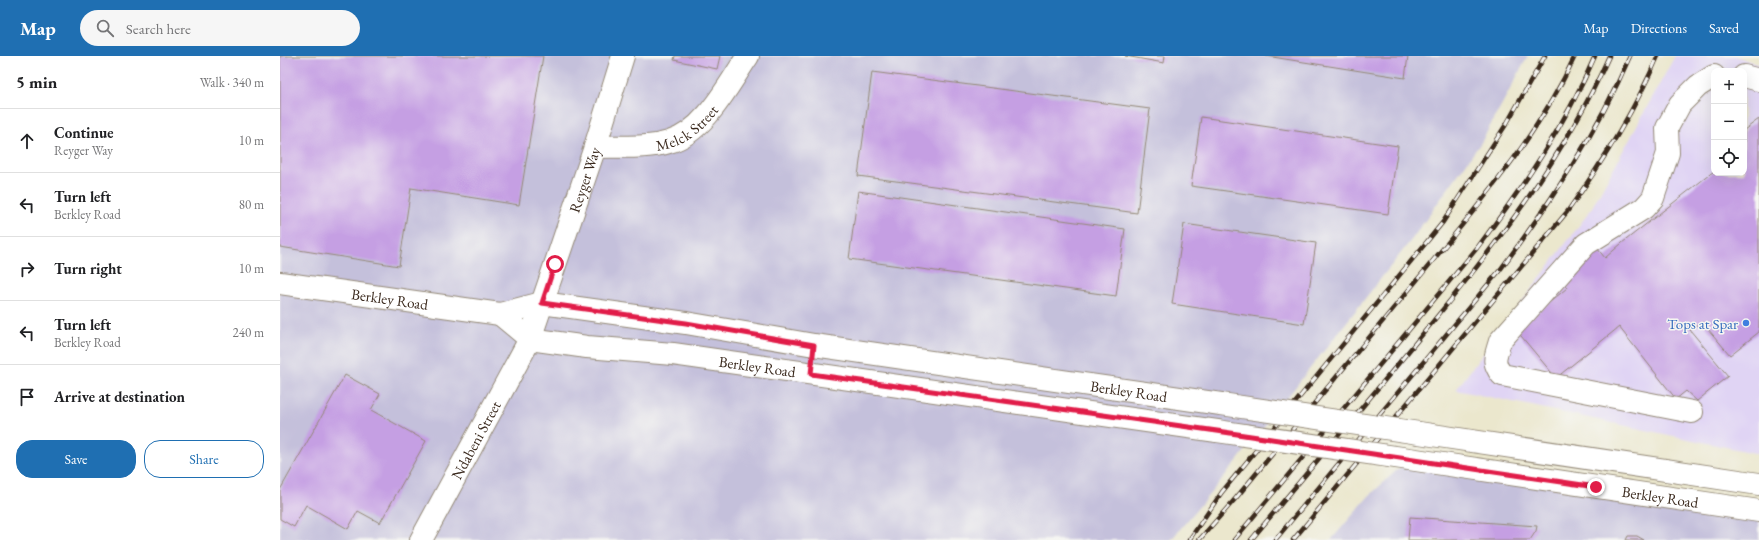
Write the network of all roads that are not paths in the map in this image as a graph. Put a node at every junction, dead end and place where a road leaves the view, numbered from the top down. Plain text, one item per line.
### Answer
1 (623, 56) edge
2 (748, 56) edge
3 (1747, 77) edge
4 (1759, 80) edge
5 (1706, 81) edge
6 (595, 147) junction
7 (280, 282) edge
8 (542, 303) junction
9 (500, 314) junction
10 (530, 339) junction
11 (814, 345) junction
12 (811, 374) junction
13 (1692, 412) dead end
14 (1759, 484) edge
15 (1759, 511) edge
16 (421, 540) edge

1 - 6 main road, Reyger Way
2 - 6 main road, Melck Street
3 - 4 main road
5 - 13 main road
6 - 8 main road, Reyger Way
7 - 9 main road, Berkley Road
8 - 9 main road, Berkley Road
8 - 10 main road, Reyger Way
8 - 11 main road, Berkley Road
9 - 10 main road
10 - 12 main road, Berkley Road
10 - 16 main road, Ndabeni Street
11 - 12 main road
11 - 14 main road, Berkley Road, bridge
12 - 15 main road, Berkley Road, bridge

